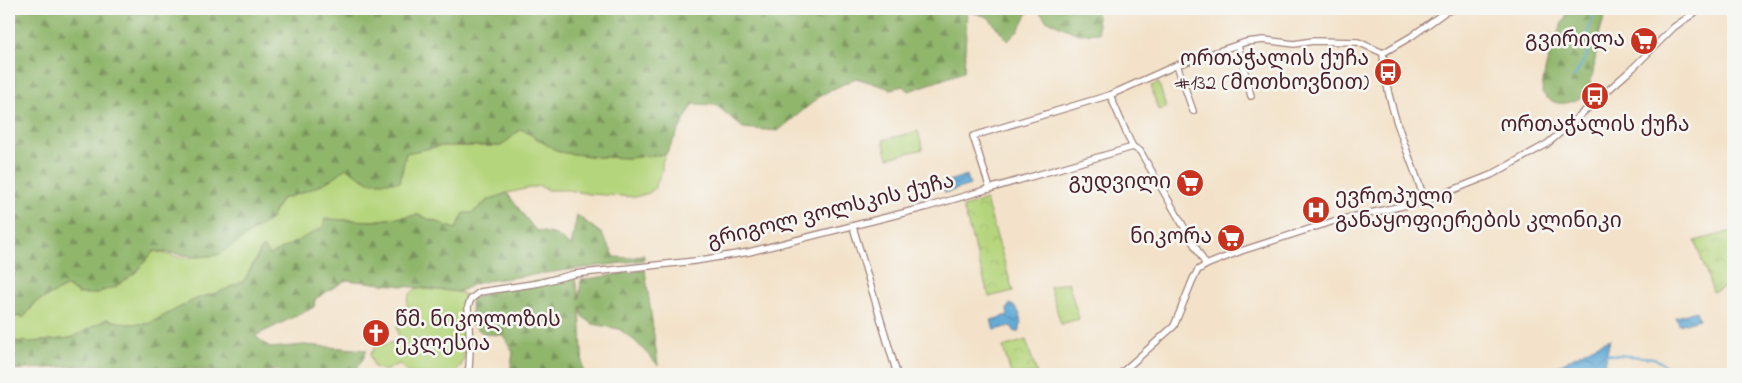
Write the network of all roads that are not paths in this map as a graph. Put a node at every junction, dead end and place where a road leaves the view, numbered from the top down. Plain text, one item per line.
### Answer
1 (1455, 9) edge
2 (1700, 9) edge
3 (1238, 45) junction
4 (1383, 53) junction
5 (1177, 65) junction
6 (1110, 95) junction
7 (1251, 96) dead end
8 (1193, 111) dead end
9 (1134, 147) junction
10 (990, 189) junction
11 (1425, 201) junction
12 (853, 227) junction
13 (1206, 265) junction
14 (465, 374) edge
15 (897, 374) edge
16 (1120, 374) edge

1 - 4 street
2 - 11 street
3 - 4 street
3 - 5 street
3 - 7 street
4 - 11 street
5 - 6 street
5 - 8 street
6 - 9 street
6 - 10 street
9 - 10 street, გრიგოლ ვოლსკის ქუჩა
9 - 13 street
10 - 12 street, გრიგოლ ვოლსკის ქუჩა
11 - 13 street
12 - 14 street, გრიგოლ ვოლსკის ქუჩა
12 - 15 street
13 - 16 street

